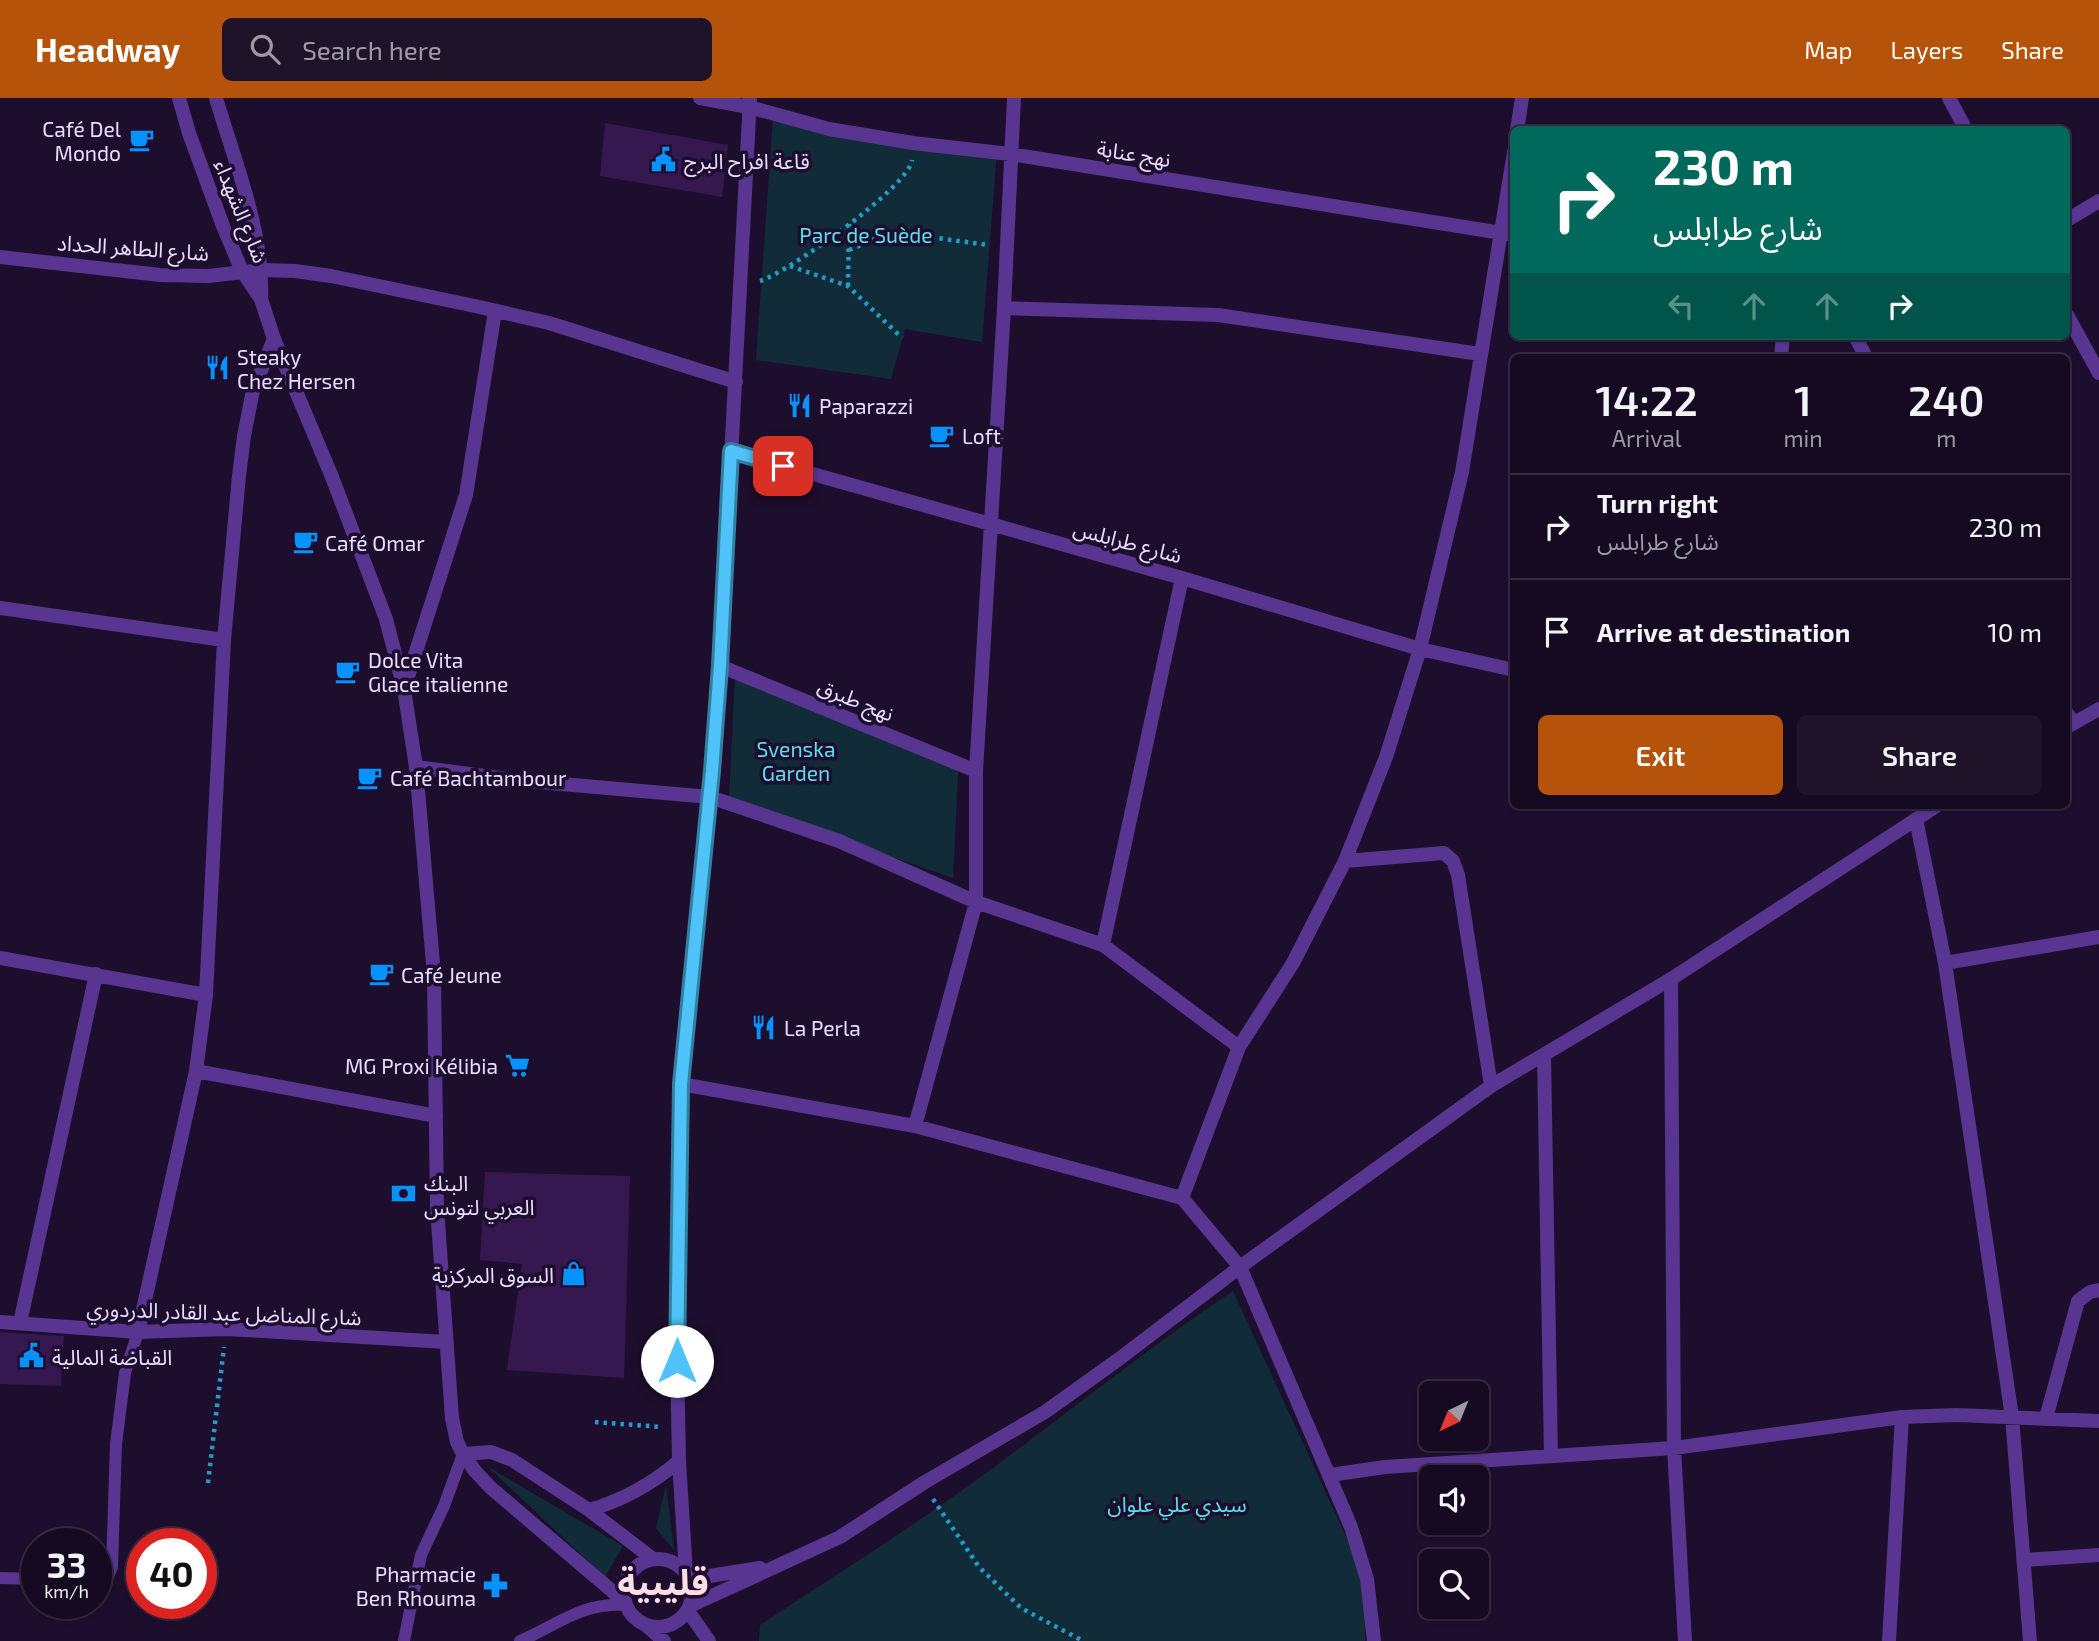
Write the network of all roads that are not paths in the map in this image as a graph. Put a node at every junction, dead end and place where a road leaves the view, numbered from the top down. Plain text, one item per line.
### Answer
1 (179, 98) edge
2 (216, 98) edge
3 (700, 98) edge
4 (1014, 98) edge
5 (1522, 98) edge
6 (1949, 98) edge
7 (749, 103) edge
8 (1518, 126) edge
9 (1964, 126) edge
10 (1010, 154) junction
11 (2099, 201) edge
12 (1510, 207) edge
13 (2070, 218) edge
14 (1508, 234) edge
15 (0, 257) edge
16 (262, 270) junction
17 (242, 271) junction
18 (261, 299) junction
19 (1004, 308) junction
20 (495, 310) junction
21 (2070, 320) edge
22 (274, 339) junction
23 (1480, 354) junction
24 (2099, 373) edge
25 (736, 382) junction
26 (731, 451) junction
27 (991, 525) junction
28 (1182, 578) junction
29 (0, 608) edge
30 (224, 640) junction
31 (1420, 649) junction
32 (720, 666) junction
33 (1510, 669) edge
34 (404, 689) junction
35 (2099, 709) edge
36 (2070, 721) edge
37 (416, 767) junction
38 (976, 771) junction
39 (710, 797) junction
40 (1932, 809) edge
41 (1916, 819) junction
42 (1345, 861) junction
43 (976, 902) junction
44 (2099, 937) edge
45 (1103, 945) junction
46 (0, 958) edge
47 (1945, 963) junction
48 (96, 974) junction
49 (1671, 979) junction
50 (206, 995) junction
51 (1239, 1047) junction
52 (1544, 1055) junction
53 (196, 1071) junction
54 (681, 1084) junction
55 (1491, 1086) junction
56 (436, 1116) junction
57 (915, 1126) junction
58 (1182, 1198) junction
59 (1240, 1267) junction
60 (2099, 1290) edge
61 (0, 1322) edge
62 (20, 1323) junction
63 (138, 1332) junction
64 (446, 1342) junction
65 (1902, 1417) junction
66 (2012, 1417) junction
67 (2046, 1418) junction
68 (2099, 1420) edge
69 (1674, 1448) junction
70 (463, 1454) junction
71 (1551, 1456) junction
72 (679, 1461) junction
73 (1330, 1475) junction
74 (589, 1510) junction
75 (2099, 1555) edge
76 (653, 1559) junction
77 (2024, 1560) junction
78 (775, 1566) junction
79 (112, 1567) edge
80 (688, 1576) junction
81 (0, 1578) edge
82 (21, 1579) edge
83 (626, 1603) junction
84 (689, 1609) junction
85 (647, 1626) junction
86 (404, 1641) edge
87 (520, 1641) edge
88 (664, 1641) edge
89 (709, 1641) edge
90 (1374, 1641) edge
91 (1685, 1641) edge
92 (1889, 1641) edge
93 (2030, 1641) edge

1 - 17 street, شارع الشهداء
2 - 16 street, شارع الشهداء
3 - 7 street, نهج عنابة
4 - 10 street
5 - 8 street
6 - 9 street
7 - 10 street, نهج عنابة
7 - 25 street
10 - 14 street, نهج عنابة
10 - 19 street
11 - 13 street
12 - 14 street
14 - 23 street
15 - 17 street, شارع الطاهر الحداد
16 - 17 street, شارع الطاهر الحداد
16 - 18 street, شارع الشهداء
16 - 20 street, شارع الطاهر الحداد
17 - 18 street, شارع الشهداء
18 - 22 street
19 - 23 street
19 - 27 street
20 - 25 street, شارع الطاهر الحداد
20 - 34 street
21 - 24 street
22 - 30 street
22 - 34 street
23 - 31 street
25 - 26 street
26 - 27 street, شارع طرابلس
26 - 32 street
27 - 28 street, شارع طرابلس
27 - 38 street
28 - 31 street, شارع طرابلس
28 - 45 street
29 - 30 street
30 - 50 street
31 - 33 street, شارع طرابلس
31 - 42 street
32 - 38 street, نهج طبرق
32 - 39 street
34 - 37 street
35 - 36 street
37 - 39 street
37 - 56 street
38 - 43 street
39 - 43 street
39 - 54 street
40 - 41 street
41 - 47 street
41 - 49 street
42 - 51 street
42 - 55 street
43 - 45 street
43 - 57 street
44 - 47 street
45 - 51 street
46 - 48 street
47 - 66 street
48 - 50 street
48 - 62 street
49 - 52 street
49 - 69 street
50 - 53 street
51 - 58 street
52 - 55 street
52 - 71 street
53 - 56 street
53 - 63 street
54 - 57 street
54 - 72 street
55 - 59 street
56 - 64 street
57 - 58 street
58 - 59 street
59 - 73 street
59 - 78 street
60 - 67 street
61 - 62 street, شارع المناضل عبد القادر الدردوري
62 - 63 street, شارع المناضل عبد القادر الدردوري
63 - 64 street, شارع المناضل عبد القادر الدردوري
63 - 79 lane
64 - 70 street
65 - 66 street
65 - 69 street
65 - 92 street
66 - 67 street
66 - 77 street
67 - 68 street
69 - 71 street
69 - 91 street
70 - 74 street
70 - 83 street
70 - 86 lane
71 - 73 street
72 - 74 street
72 - 80 street
73 - 90 street
74 - 76 street
75 - 77 street
76 - 80 street
76 - 83 street
77 - 93 street
78 - 80 street
78 - 84 street
80 - 84 street
81 - 82 lane
83 - 85 street
83 - 87 lane
84 - 85 street
84 - 89 street
85 - 88 street

